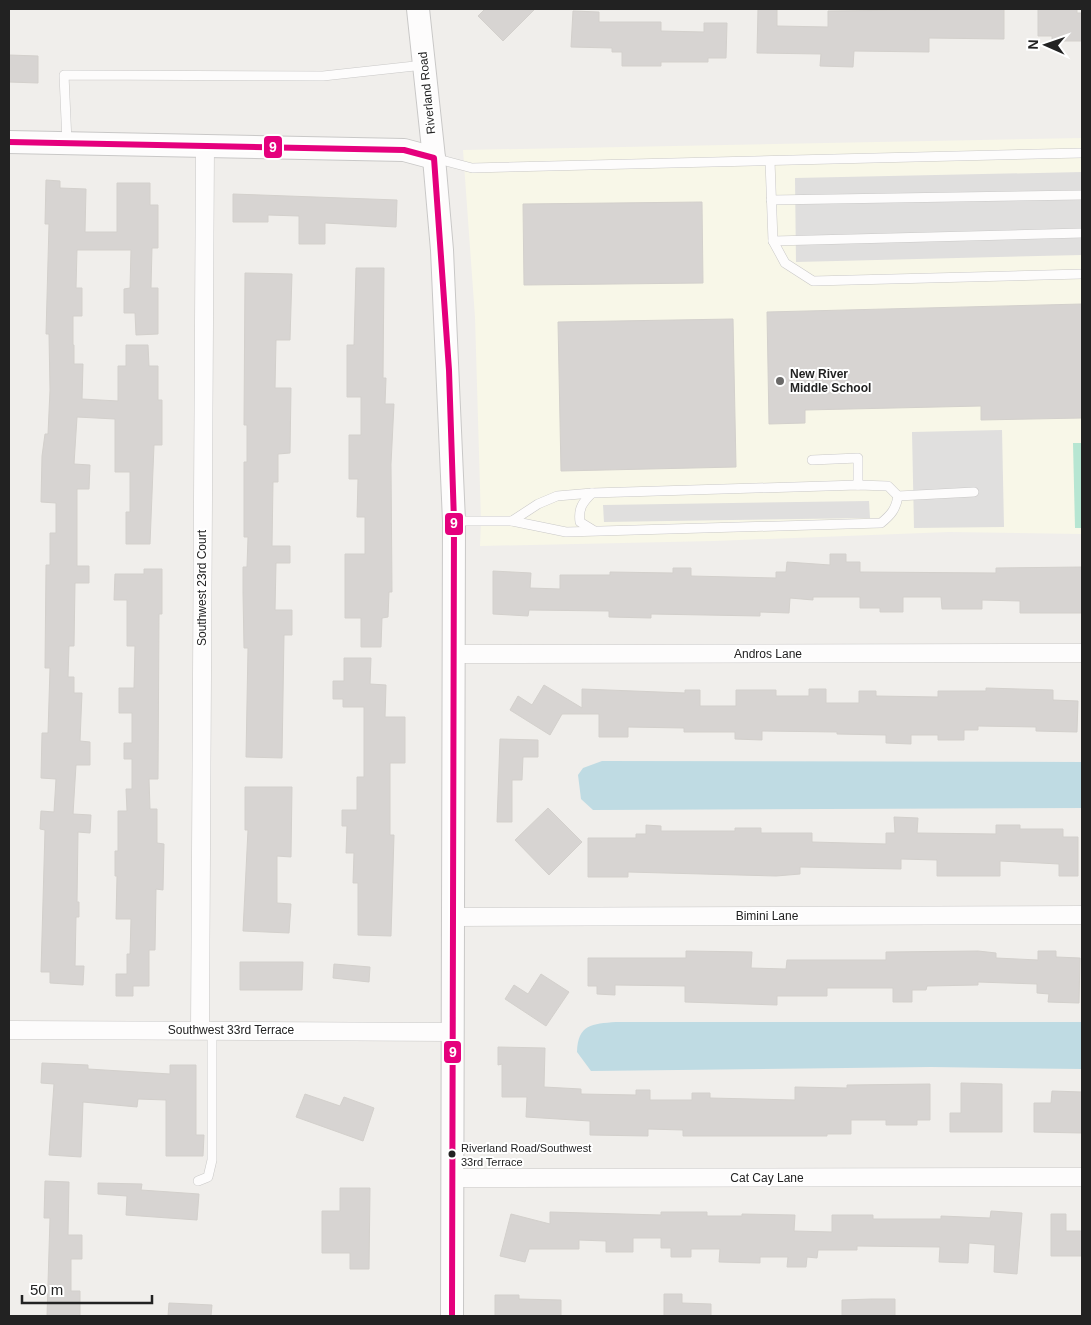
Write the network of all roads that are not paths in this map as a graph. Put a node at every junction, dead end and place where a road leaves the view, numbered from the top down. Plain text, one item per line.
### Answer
1 (418, 9) edge
2 (425, 65) junction
3 (9, 142) edge
4 (67, 143) junction
5 (205, 146) junction
6 (1082, 153) edge
7 (434, 158) junction
8 (770, 161) junction
9 (1082, 195) edge
10 (771, 200) junction
11 (1082, 233) edge
12 (774, 241) junction
13 (1082, 274) edge
14 (812, 460) dead end
15 (858, 485) junction
16 (974, 492) dead end
17 (592, 493) junction
18 (898, 496) junction
19 (454, 521) junction
20 (512, 521) junction
21 (594, 530) junction
22 (1082, 653) edge
23 (454, 654) junction
24 (1082, 915) edge
25 (452, 916) junction
26 (9, 1030) edge
27 (206, 1030) junction
28 (452, 1032) junction
29 (1082, 1177) edge
30 (452, 1178) junction
31 (198, 1181) dead end
32 (452, 1316) edge

1 - 2 street, Riverland Road
2 - 4 lane
2 - 7 street, Riverland Road
3 - 4 street
4 - 5 street
5 - 7 street
5 - 27 street, Southwest 23rd Court
6 - 8 lane
7 - 8 lane
7 - 19 street, Riverland Road
8 - 10 lane
9 - 10 lane
10 - 12 lane
11 - 12 lane
12 - 13 lane
14 - 15 lane
15 - 17 lane
15 - 18 lane
16 - 18 lane
17 - 20 lane
17 - 21 lane
18 - 21 lane
19 - 20 lane
19 - 23 street, Riverland Road
20 - 21 lane
22 - 23 street, Andros Lane
23 - 25 street, Riverland Road
24 - 25 street, Bimini Lane
25 - 28 street, Riverland Road
26 - 27 street, Southwest 33rd Terrace
27 - 28 street, Southwest 33rd Terrace
27 - 31 lane
28 - 30 street, Riverland Road
29 - 30 street, Cat Cay Lane
30 - 32 street, Riverland Road

